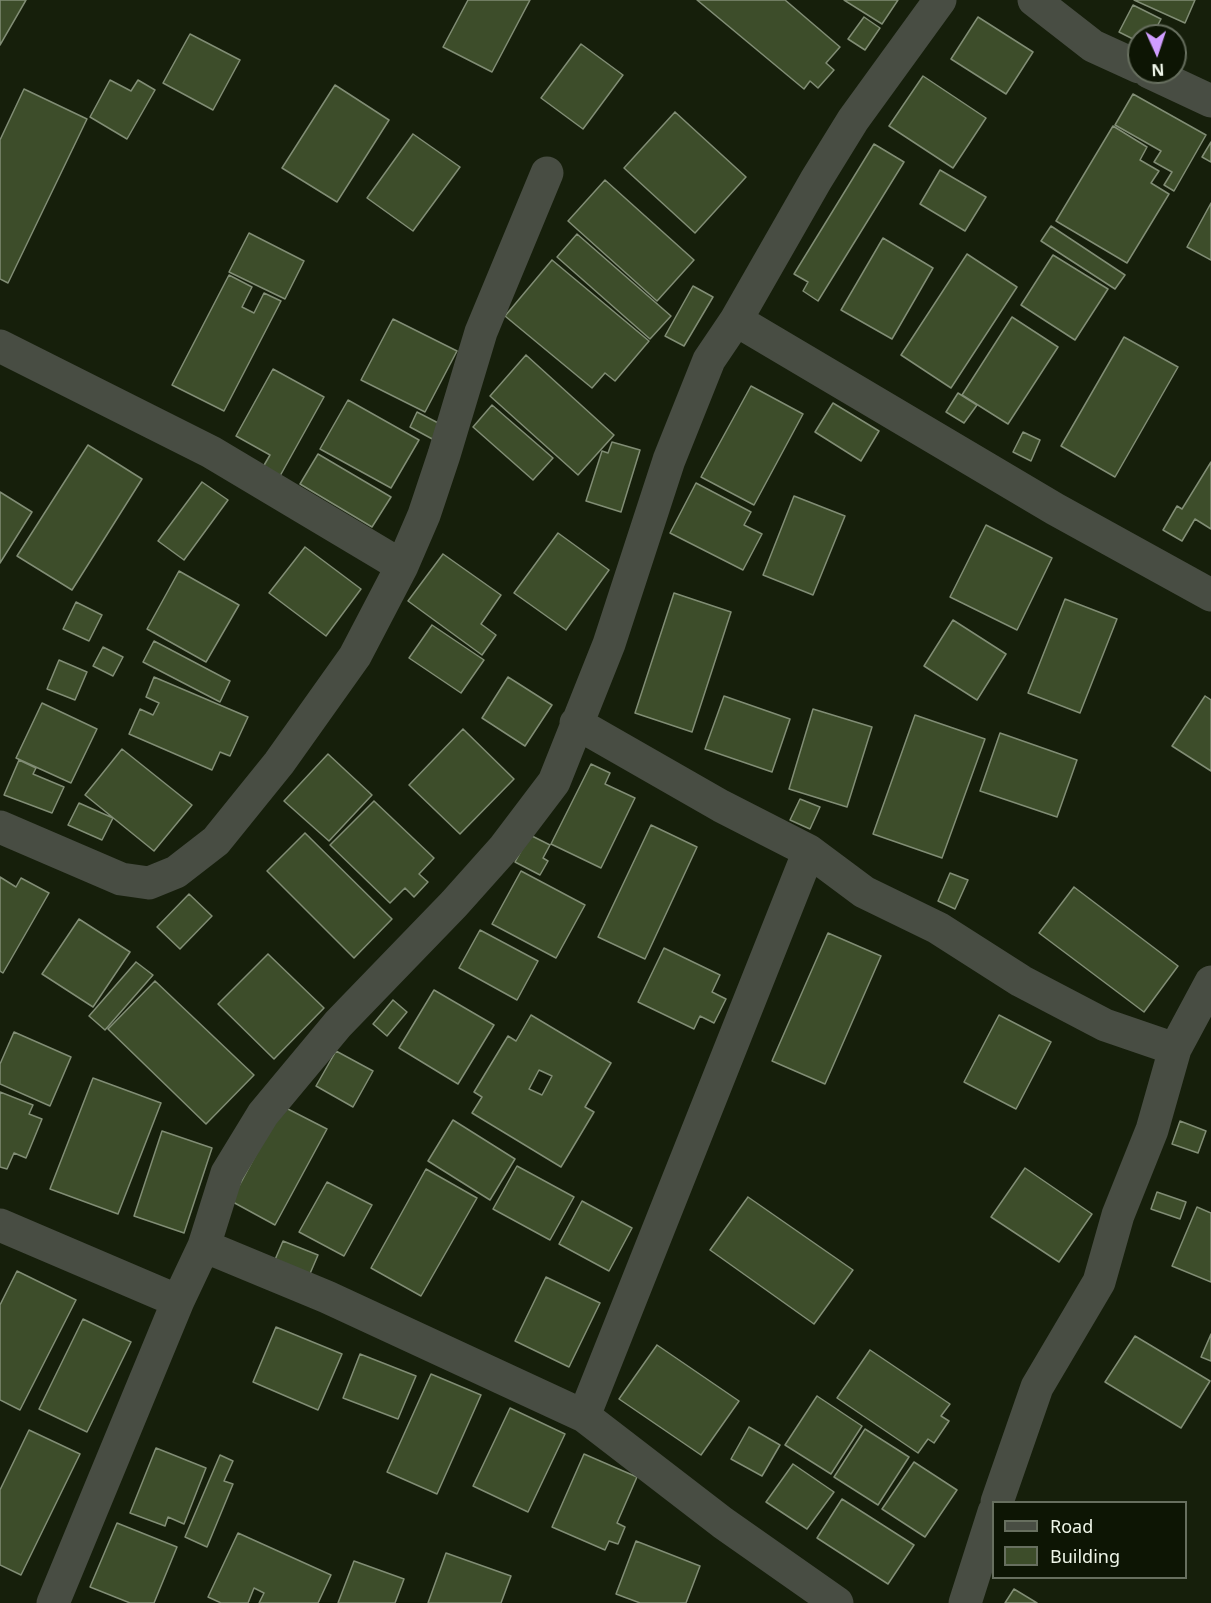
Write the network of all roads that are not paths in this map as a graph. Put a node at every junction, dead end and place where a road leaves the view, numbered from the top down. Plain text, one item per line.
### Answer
1 (940, 0) edge
2 (1034, 0) edge
3 (1127, 62) edge
4 (1175, 84) edge
5 (1211, 101) edge
6 (547, 173) dead end
7 (736, 320) junction
8 (0, 346) edge
9 (402, 566) junction
10 (1211, 595) edge
11 (576, 723) junction
12 (0, 827) edge
13 (809, 851) junction
14 (1211, 982) edge
15 (1175, 1049) junction
16 (0, 1225) edge
17 (204, 1246) junction
18 (178, 1301) junction
19 (584, 1416) junction
20 (998, 1501) edge
21 (992, 1515) edge
22 (53, 1603) edge
23 (837, 1603) edge
24 (964, 1603) edge

1 - 7 street
2 - 3 street
4 - 5 street
6 - 9 street
7 - 10 street
7 - 11 street
8 - 9 street
9 - 12 street
11 - 13 street
11 - 17 street
13 - 15 street
13 - 19 street
14 - 15 street
15 - 20 street
16 - 18 street
17 - 18 street
17 - 19 street
18 - 22 street
19 - 23 street
21 - 24 street

